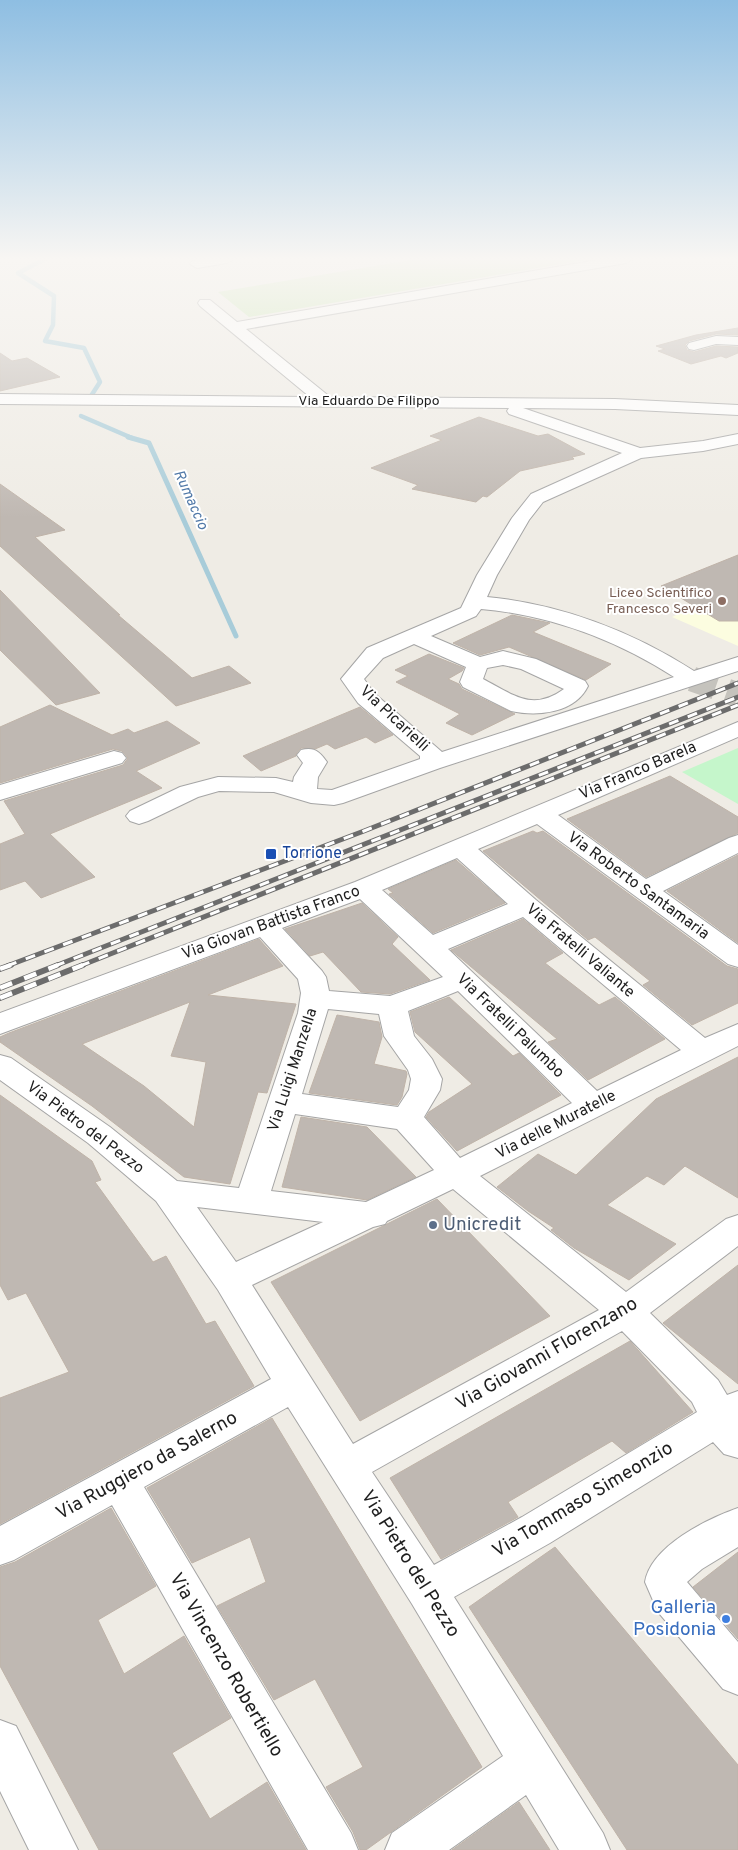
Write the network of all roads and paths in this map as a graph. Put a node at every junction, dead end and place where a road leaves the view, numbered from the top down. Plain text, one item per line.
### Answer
1 (259, 345) edge
2 (0, 399) edge
3 (325, 401) junction
4 (0, 406) edge
5 (509, 409) junction
6 (738, 410) edge
7 (738, 416) edge
8 (738, 439) edge
9 (639, 453) junction
10 (474, 602) junction
11 (414, 636) junction
12 (478, 664) dead end
13 (738, 664) edge
14 (692, 679) junction
15 (738, 730) edge
16 (309, 755) dead end
17 (114, 758) dead end
18 (432, 763) junction
19 (0, 793) edge
20 (316, 800) junction
21 (539, 813) junction
22 (139, 816) dead end
23 (738, 843) edge
24 (461, 848) junction
25 (364, 888) junction
26 (644, 890) junction
27 (526, 906) junction
28 (264, 925) junction
29 (429, 947) junction
30 (738, 958) edge
31 (461, 980) junction
32 (316, 999) junction
33 (392, 1006) junction
34 (0, 1024) edge
35 (738, 1034) edge
36 (702, 1052) junction
37 (0, 1065) edge
38 (283, 1102) junction
39 (593, 1106) junction
40 (407, 1119) junction
41 (456, 1174) junction
42 (168, 1192) junction
43 (251, 1201) junction
44 (373, 1215) junction
45 (738, 1228) edge
46 (230, 1280) junction
47 (626, 1312) junction
48 (294, 1385) junction
49 (731, 1423) edge
50 (348, 1466) junction
51 (119, 1480) junction
52 (738, 1526) edge
53 (0, 1547) edge
54 (427, 1590) junction
55 (738, 1674) edge
56 (0, 1742) edge
57 (533, 1762) junction
58 (54, 1850) edge
59 (334, 1850) edge
60 (409, 1850) edge
61 (586, 1850) edge

1 - 3 street
2 - 3 street, Via Eduardo De Filippo
3 - 6 street, Via Eduardo De Filippo
4 - 5 street, Via Eduardo De Filippo
5 - 7 street, Via Eduardo De Filippo
5 - 9 street, Via Picarielli
8 - 9 street, Via Picarielli
9 - 10 street, Via Picarielli
10 - 11 street, Via Picarielli
10 - 14 street
11 - 12 street
11 - 18 street, Via Picarielli
13 - 14 street
14 - 18 street
15 - 21 street, Via Franco Barela
16 - 20 street
17 - 19 street
18 - 20 street, Via Picarielli
20 - 22 street
21 - 24 street, Via Giovan Battista Franco
21 - 26 street, Via Roberto Santamaria
23 - 26 street
24 - 25 street, Via Giovan Battista Franco
24 - 27 street, Via Fratelli Valiante
25 - 28 street, Via Giovan Battista Franco
25 - 29 street, Via Fratelli Palumbo
26 - 30 street, Via Roberto Santamaria
27 - 29 street
27 - 36 street, Via Fratelli Valiante
28 - 32 street, Via Luigi Manzella
28 - 34 street, Via Giovan Battista Franco
29 - 31 street, Via Fratelli Palumbo
31 - 33 street
31 - 39 street, Via Fratelli Palumbo
32 - 33 street
32 - 38 street, Via Luigi Manzella
33 - 40 street
35 - 36 street, Via delle Muratelle
36 - 39 street, Via delle Muratelle
37 - 42 street, Via Pietro del Pezzo
38 - 40 street
38 - 43 street, Via Luigi Manzella
39 - 41 street, Via delle Muratelle
40 - 41 street
41 - 44 street, Via delle Muratelle
41 - 47 street
42 - 43 street
42 - 46 street, Via Pietro del Pezzo
43 - 44 street
44 - 46 street, Via delle Muratelle
45 - 47 street, Via Giovanni Florenzano
46 - 48 street, Via Pietro del Pezzo
47 - 49 street
47 - 50 street, Via Giovanni Florenzano
48 - 50 street, Via Pietro del Pezzo
48 - 51 street, Via Ruggiero da Salerno
49 - 54 street, Via Tommaso Simeonzio
50 - 54 street, Via Pietro del Pezzo
51 - 53 street, Via Ruggiero da Salerno
51 - 59 street, Via Vincenzo Robertiello
52 - 55 street
54 - 57 street, Via Pietro del Pezzo
56 - 58 street
57 - 60 street
57 - 61 street, Via Pietro del Pezzo

